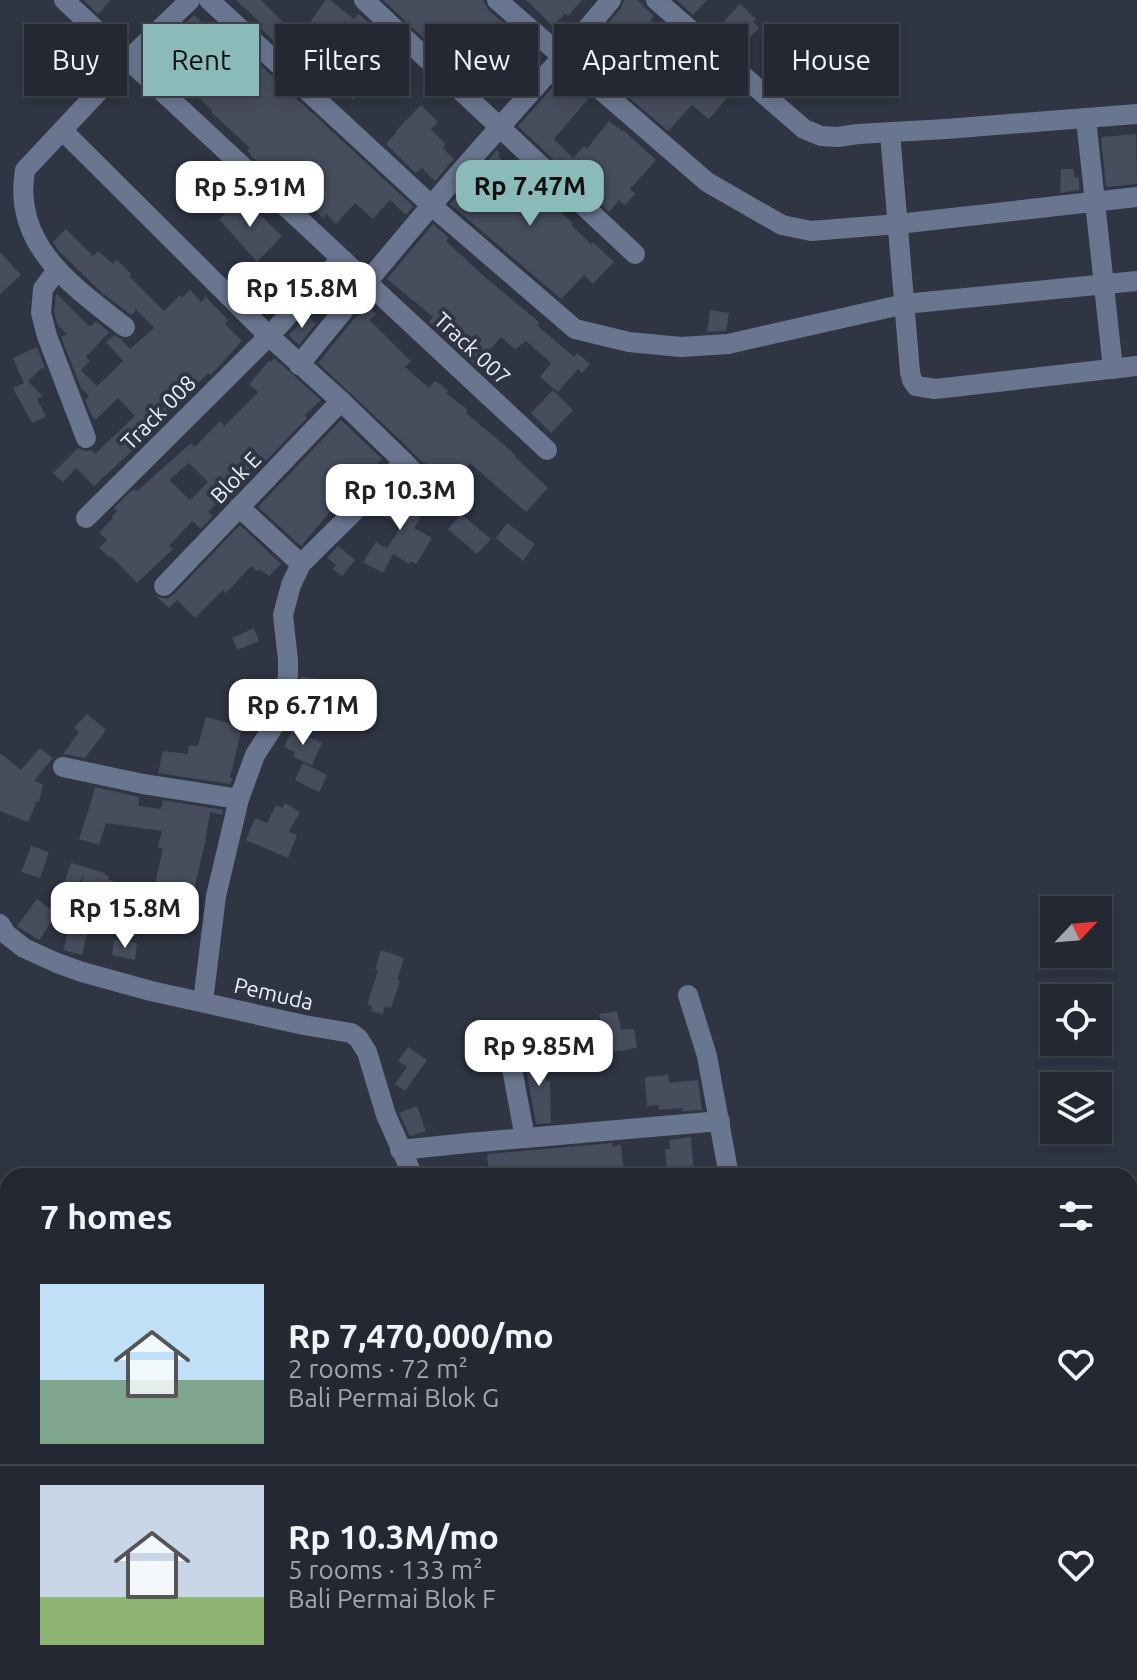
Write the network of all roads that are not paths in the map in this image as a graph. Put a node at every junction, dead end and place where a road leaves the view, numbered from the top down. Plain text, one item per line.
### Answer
1 (64, 0) edge
2 (190, 0) edge
3 (209, 0) edge
4 (364, 0) edge
5 (497, 0) edge
6 (611, 0) edge
7 (656, 0) edge
8 (591, 24) edge
9 (554, 50) edge
10 (128, 60) junction
11 (554, 68) edge
12 (607, 96) edge
13 (1137, 114) edge
14 (1086, 119) junction
15 (499, 128) junction
16 (63, 131) junction
17 (890, 133) junction
18 (1137, 197) edge
19 (1094, 202) junction
20 (432, 206) junction
21 (898, 224) junction
22 (635, 254) dead end
23 (341, 259) junction
24 (57, 270) junction
25 (1137, 281) edge
26 (366, 283) junction
27 (1105, 284) junction
28 (905, 304) junction
29 (125, 327) dead end
30 (269, 336) junction
31 (299, 365) junction
32 (1137, 366) edge
33 (1113, 369) junction
34 (341, 401) junction
35 (86, 438) dead end
36 (547, 450) dead end
37 (404, 462) junction
38 (443, 503) dead end
39 (239, 507) junction
40 (86, 518) dead end
41 (301, 564) junction
42 (164, 586) dead end
43 (63, 767) dead end
44 (239, 799) junction
45 (0, 924) edge
46 (688, 995) dead end
47 (203, 1002) junction
48 (508, 1047) dead end
49 (720, 1121) junction
50 (525, 1138) junction
51 (441, 1146) junction
52 (400, 1150) junction
53 (409, 1168) edge
54 (422, 1168) edge
55 (728, 1168) edge

1 - 10 street, Track 007
2 - 10 street
3 - 20 street
4 - 15 street
5 - 9 street
6 - 8 street
7 - 17 street
10 - 16 street
10 - 23 street, Track 007
11 - 15 street
12 - 21 street
13 - 14 street
14 - 17 street
14 - 19 street
15 - 20 street
15 - 22 street
16 - 24 street
16 - 30 street
17 - 21 street
18 - 19 street
19 - 21 street
19 - 27 street
20 - 26 street
20 - 28 street
21 - 28 street
23 - 26 street, Track 007
23 - 30 street, Track 008
24 - 29 street
24 - 35 street
25 - 27 street
26 - 31 street
26 - 36 street, Track 007
27 - 28 street
27 - 33 street
28 - 33 street
30 - 31 street
30 - 40 street, Track 008
31 - 34 street
32 - 33 street
34 - 37 street
34 - 39 street, Blok E
37 - 38 street
37 - 41 street
39 - 41 street
39 - 42 street, Blok E
41 - 44 street
43 - 44 street
44 - 47 street
45 - 47 street, Pemuda
46 - 49 street
47 - 52 street, Pemuda
48 - 50 street
49 - 50 street
49 - 55 street
50 - 51 street
51 - 52 street
51 - 54 street
52 - 53 street, Pemuda

